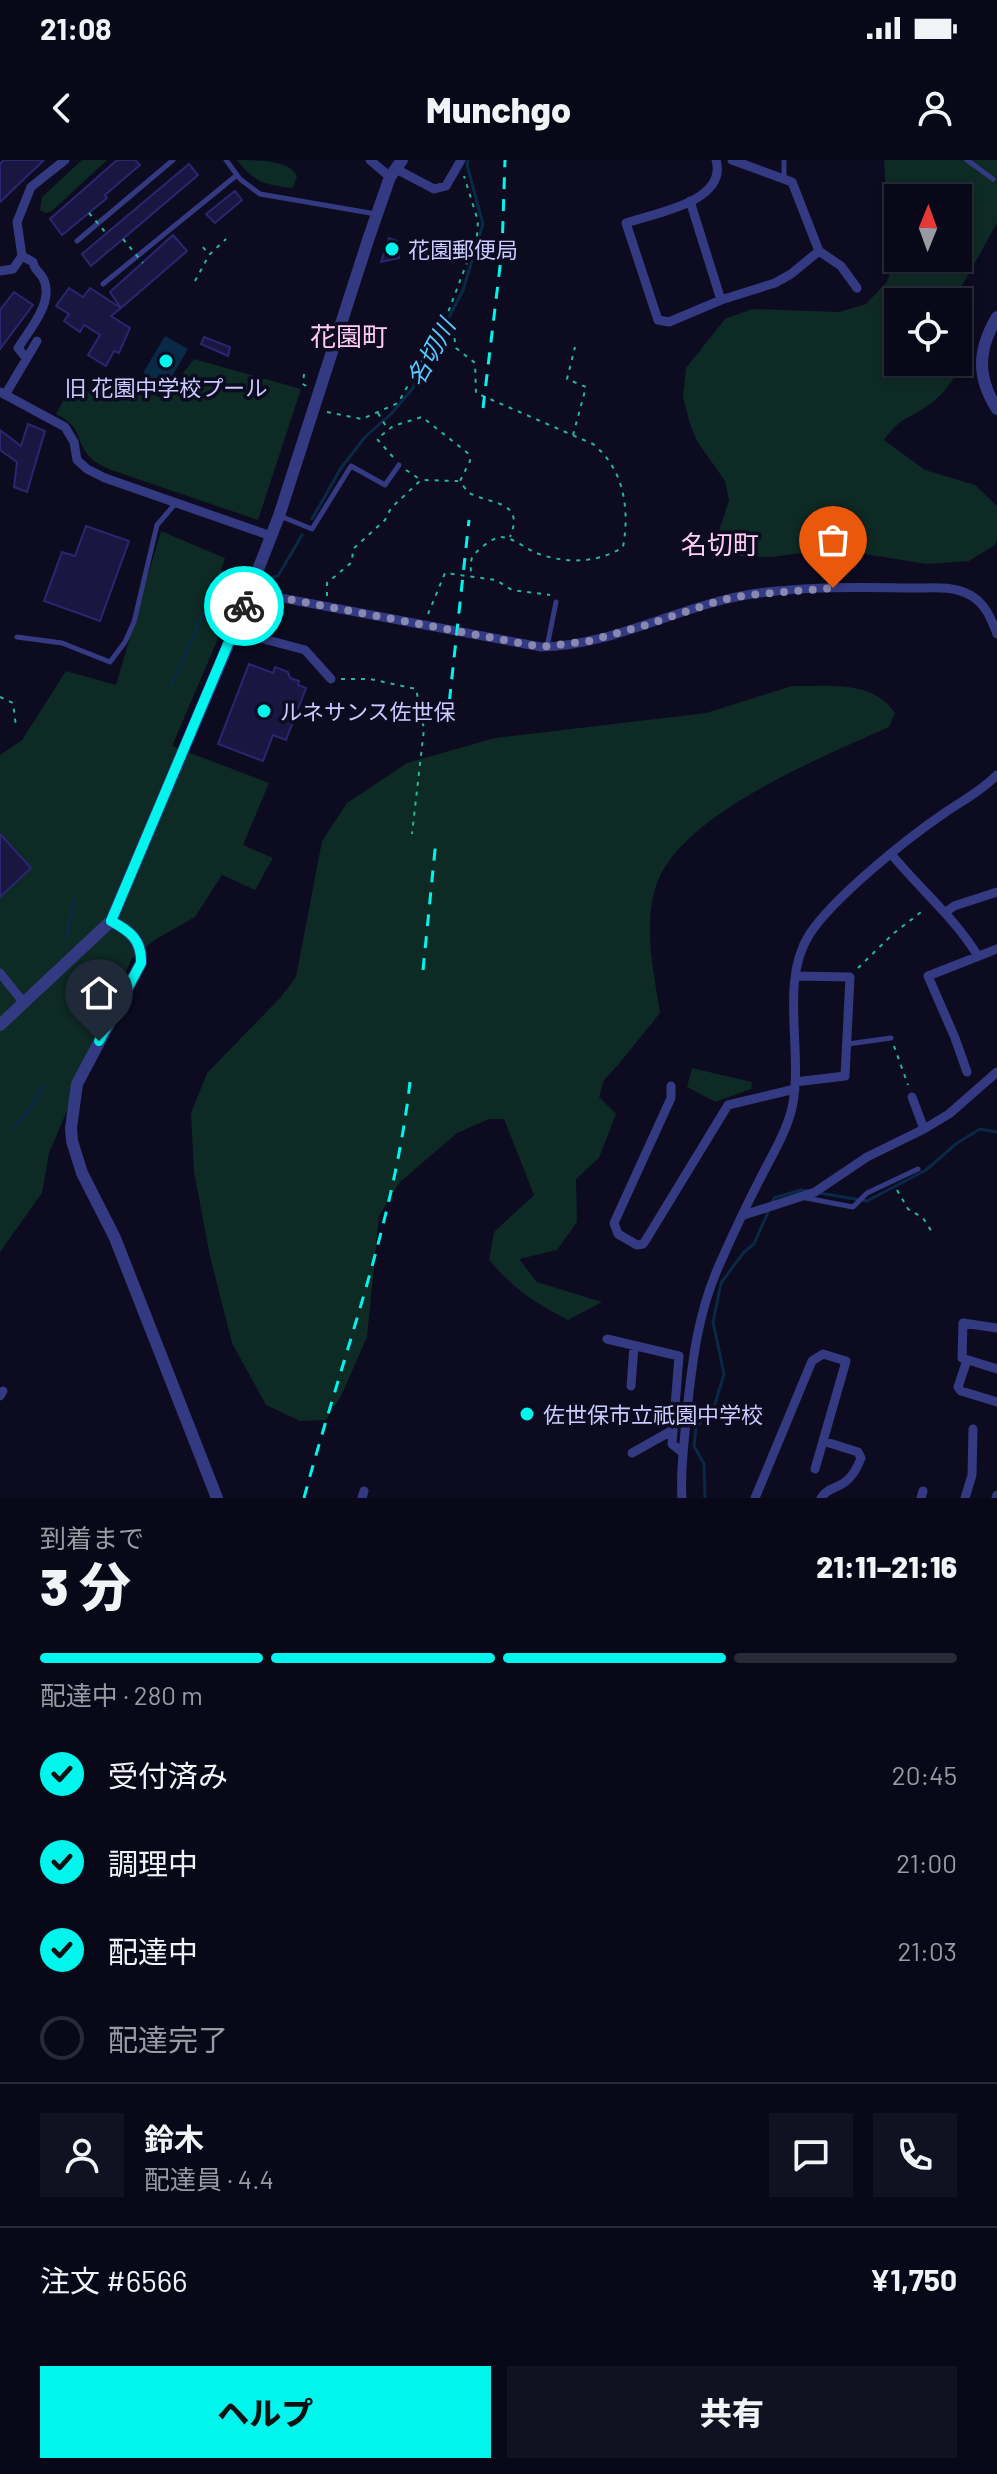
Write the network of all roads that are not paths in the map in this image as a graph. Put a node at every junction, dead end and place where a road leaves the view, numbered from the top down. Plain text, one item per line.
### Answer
1 (65, 160) edge
2 (173, 160) edge
3 (226, 160) edge
4 (370, 160) edge
5 (716, 160) edge
6 (732, 160) edge
7 (784, 160) edge
8 (967, 160) edge
9 (460, 161) edge
10 (396, 168) edge
11 (237, 175) junction
12 (993, 179) dead end
13 (784, 180) junction
14 (690, 201) junction
15 (377, 214) junction
16 (77, 241) dead end
17 (819, 251) junction
18 (22, 256) junction
19 (0, 271) edge
20 (103, 284) dead end
21 (857, 288) dead end
22 (721, 300) junction
23 (997, 317) edge
24 (37, 341) dead end
25 (26, 358) junction
26 (2, 393) edge
27 (997, 409) edge
28 (399, 465) road end
29 (175, 504) junction
30 (279, 516) junction
31 (271, 536) junction
32 (250, 591) junction
33 (556, 602) road end
34 (234, 631) junction
35 (997, 634) edge
36 (17, 637) dead end
37 (547, 647) junction
38 (331, 679) road end
39 (997, 775) edge
40 (892, 855) junction
41 (997, 892) edge
42 (946, 912) junction
43 (111, 921) junction
44 (997, 949) edge
45 (978, 956) junction
46 (0, 973) edge
47 (796, 976) junction
48 (24, 1003) junction
49 (0, 1025) edge
50 (891, 1038) road end
51 (845, 1044) junction
52 (997, 1072) edge
53 (969, 1075) dead end
54 (795, 1085) junction
55 (671, 1086) dead end
56 (911, 1093) road end
57 (924, 1129) junction
58 (918, 1169) dead end
59 (801, 1197) junction
60 (744, 1215) junction
61 (997, 1328) edge
62 (607, 1339) dead end
63 (634, 1346) junction
64 (967, 1360) junction
65 (997, 1369) edge
66 (631, 1386) dead end
67 (997, 1402) edge
68 (973, 1429) dead end
69 (673, 1430) junction
70 (823, 1441) junction
71 (632, 1453) dead end
72 (683, 1453) junction
73 (815, 1469) dead end
74 (217, 1498) edge
75 (682, 1498) edge
76 (755, 1498) edge
77 (821, 1498) edge
78 (965, 1498) edge

1 - 18 street
2 - 16 lane
3 - 11 lane
4 - 10 street
5 - 14 street
6 - 13 street
7 - 13 lane
8 - 12 lane
9 - 10 street
10 - 15 street
11 - 15 lane
11 - 20 lane
13 - 17 street
14 - 22 street
14 - 22 street
15 - 30 street
17 - 21 street
17 - 22 street
18 - 19 street
18 - 25 street
23 - 27 street
24 - 25 street
25 - 26 street
26 - 29 street
28 - 30 lane
29 - 31 street
29 - 36 lane
30 - 31 street
31 - 32 street
32 - 34 street
32 - 37 street
33 - 37 lane
34 - 38 street
34 - 43 street
35 - 37 street
39 - 40 street
40 - 42 street
40 - 47 street
41 - 42 street
42 - 45 street
43 - 48 street
43 - 74 street
44 - 45 street
45 - 53 street
46 - 48 street
47 - 51 street
47 - 54 street
48 - 49 street
50 - 51 lane
51 - 54 street
52 - 57 street
54 - 55 street
54 - 60 street
56 - 57 street
57 - 59 street
58 - 59 lane
59 - 60 street
60 - 72 street
61 - 64 street
62 - 63 street
63 - 66 street
63 - 69 street
64 - 65 street
64 - 67 street
68 - 78 street
69 - 71 street
69 - 72 street
70 - 73 street
70 - 76 street
70 - 77 street
72 - 75 street

